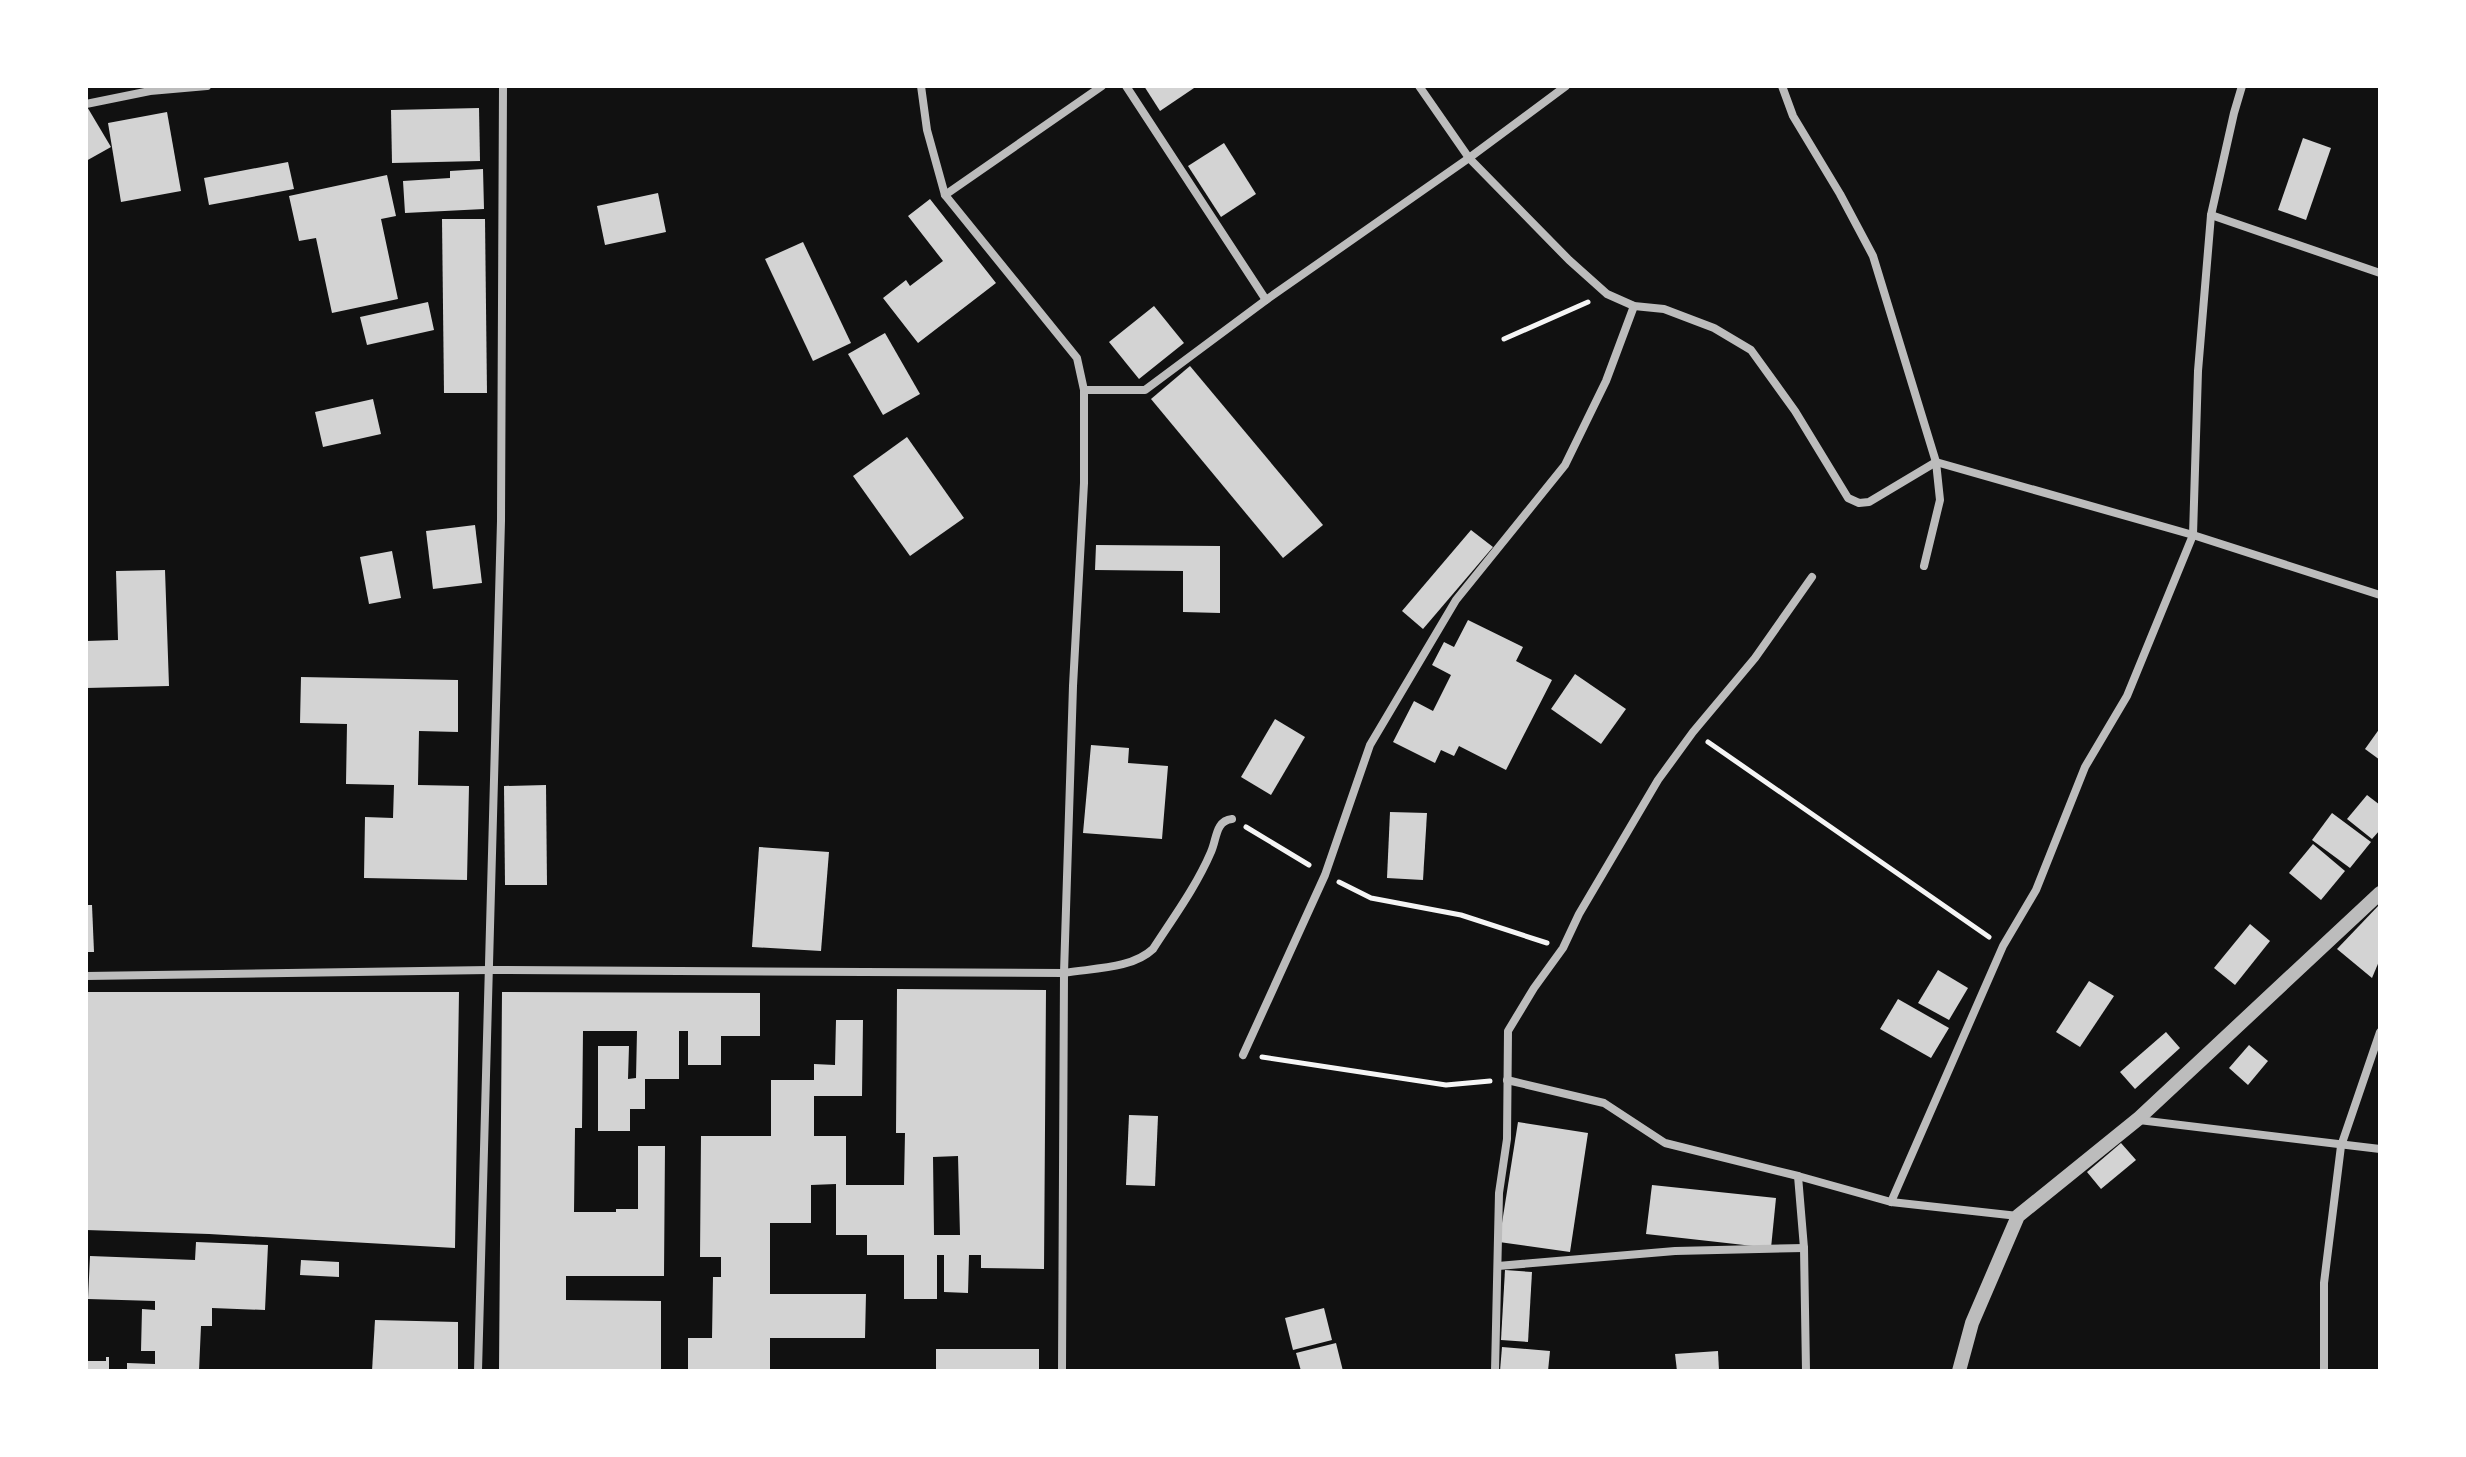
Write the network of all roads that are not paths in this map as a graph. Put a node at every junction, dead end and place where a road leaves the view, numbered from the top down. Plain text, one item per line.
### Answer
1 (207, 86) edge
2 (503, 86) edge
3 (921, 86) edge
4 (1102, 86) edge
5 (1126, 86) edge
6 (1419, 86) edge
7 (1566, 86) edge
8 (1782, 86) edge
9 (2242, 86) edge
10 (86, 104) edge
11 (1469, 158) junction
12 (945, 195) junction
13 (2211, 215) junction
14 (2380, 273) edge
15 (1266, 300) junction
16 (1634, 306) junction
17 (1084, 390) junction
18 (1936, 462) junction
19 (2193, 535) junction
20 (1924, 566) dead end
21 (1812, 577) dead end
22 (2380, 595) edge
23 (1232, 819) road end
24 (2380, 893) edge
25 (489, 970) junction
26 (1064, 973) junction
27 (86, 976) edge
28 (2380, 1032) edge
29 (1243, 1055) road end
30 (1507, 1080) junction
31 (2138, 1119) junction
32 (2341, 1146) junction
33 (2380, 1149) edge
34 (1798, 1176) junction
35 (1891, 1202) junction
36 (2018, 1216) junction
37 (1804, 1248) junction
38 (1498, 1266) junction
39 (478, 1371) edge
40 (1062, 1371) edge
41 (1495, 1371) edge
42 (1806, 1371) edge
43 (1959, 1371) edge
44 (2324, 1371) edge

1 - 10 street
2 - 25 street
3 - 12 street
4 - 12 street
5 - 15 street
6 - 11 street
7 - 11 street
8 - 18 street
9 - 13 street
11 - 15 street
11 - 16 street
12 - 17 street
13 - 14 street
13 - 19 street
15 - 17 street
16 - 18 street
16 - 29 street
17 - 26 street
18 - 19 street
18 - 20 street
19 - 22 street
19 - 35 street
21 - 30 street
23 - 26 street
24 - 31 street
25 - 26 street
25 - 27 street
25 - 39 street
26 - 40 street
28 - 32 street
30 - 34 street
30 - 38 street
31 - 32 street
31 - 36 street
32 - 33 street
32 - 44 street
34 - 35 street
34 - 37 street
35 - 36 street
36 - 43 street
37 - 38 street
37 - 42 street
38 - 41 street

